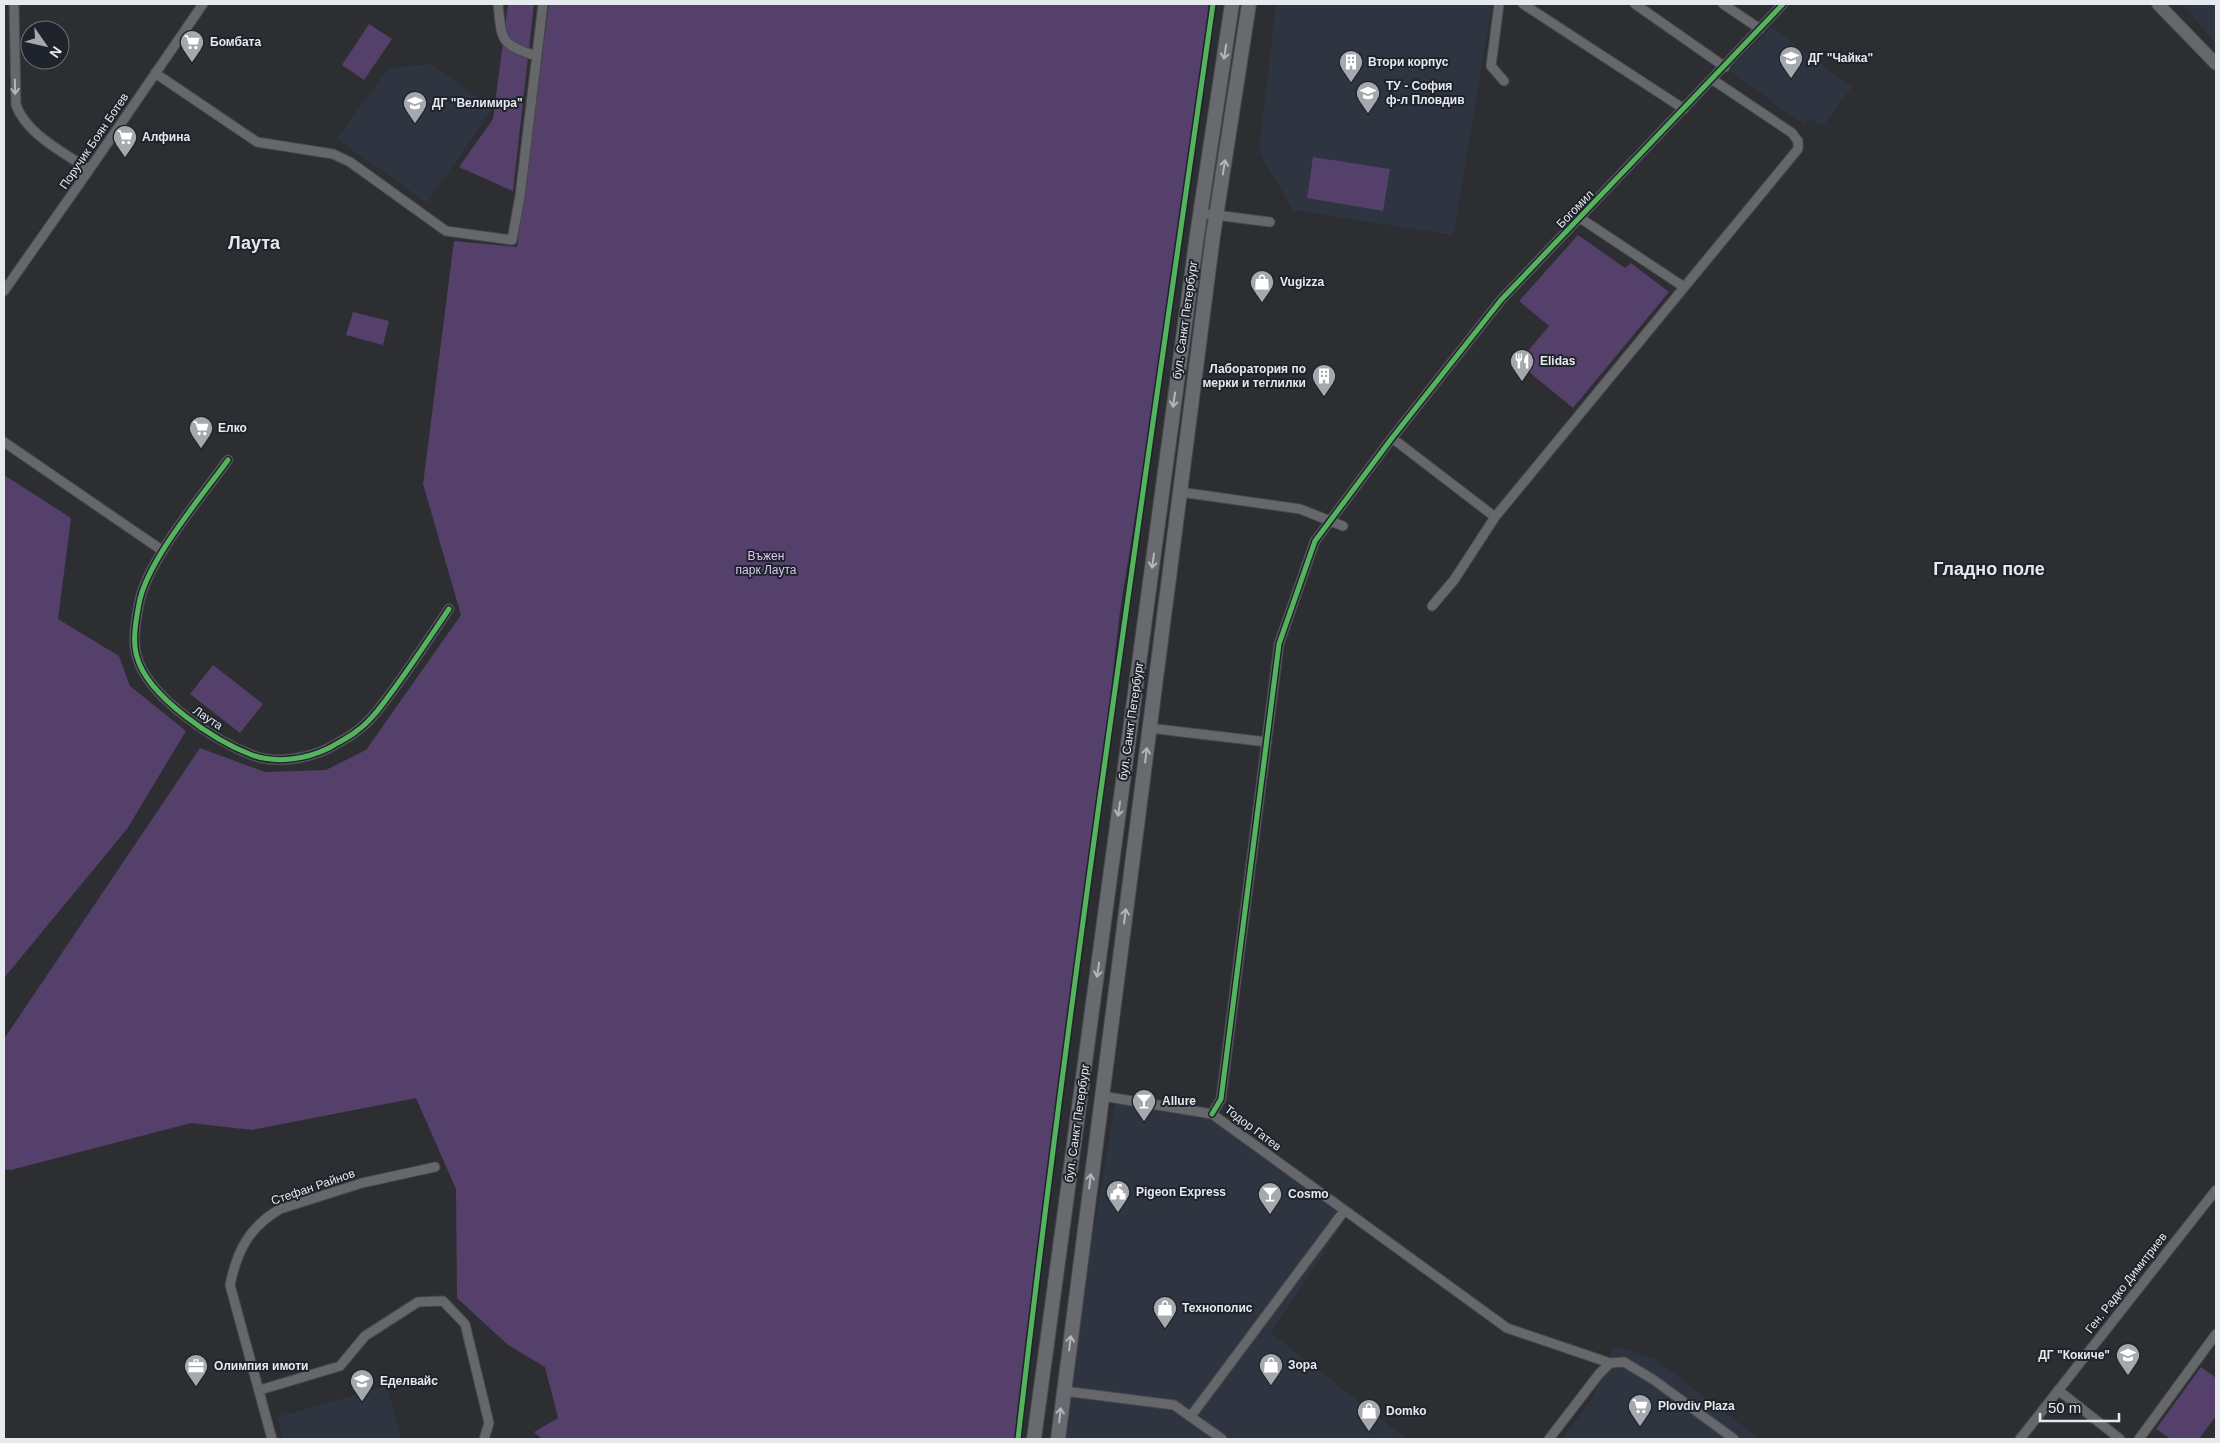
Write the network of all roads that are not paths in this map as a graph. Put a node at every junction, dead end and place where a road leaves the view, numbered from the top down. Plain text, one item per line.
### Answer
1 (14, 4) edge
2 (203, 4) edge
3 (498, 4) edge
4 (543, 4) edge
5 (1232, 4) edge
6 (1249, 4) edge
7 (1499, 4) edge
8 (1523, 4) edge
9 (1635, 4) edge
10 (1723, 4) edge
11 (1783, 4) edge
12 (2158, 4) edge
13 (1760, 30) junction
14 (536, 56) junction
15 (2216, 64) edge
16 (1725, 67) junction
17 (156, 73) junction
18 (1713, 80) junction
19 (1504, 81) dead end
20 (1684, 109) junction
21 (89, 170) junction
22 (1200, 213) junction
23 (1216, 215) junction
24 (1580, 218) junction
25 (1270, 222) dead end
26 (1684, 287) junction
27 (4, 291) edge
28 (1392, 438) junction
29 (4, 442) edge
30 (228, 460) dead end
31 (1180, 492) junction
32 (1495, 516) junction
33 (1330, 520) junction
34 (1343, 526) dead end
35 (163, 551) junction
36 (1432, 606) dead end
37 (449, 610) dead end
38 (1149, 728) junction
39 (1267, 742) junction
40 (1102, 1096) junction
41 (1212, 1114) junction
42 (435, 1167) dead end
43 (2216, 1190) edge
44 (1344, 1211) junction
45 (2216, 1334) edge
46 (1610, 1363) junction
47 (260, 1390) junction
48 (2058, 1390) junction
49 (1064, 1391) junction
50 (1191, 1416) junction
51 (272, 1439) edge
52 (484, 1439) edge
53 (1034, 1439) edge
54 (1058, 1439) edge
55 (1222, 1439) edge
56 (1549, 1439) edge
57 (1734, 1439) edge
58 (2020, 1439) edge
59 (2120, 1439) edge
60 (2139, 1439) edge

1 -> 21 street
2 - 17 street, Поручик Боян Ботев
3 - 14 street
4 - 14 street
5 -> 22 main road, бул. Санкт Петербург
23 -> 6 main road, бул. Санкт Петербург
7 - 19 street
8 - 20 street
9 - 16 street
10 - 13 street
11 - 13 street, Богомил
12 - 15 street
13 - 16 street, Богомил
14 - 17 street
16 - 18 street, Богомил
17 - 21 street, Поручик Боян Ботев
18 - 20 street, Богомил
18 - 26 street
20 - 24 street, Богомил
21 - 27 street, Поручик Боян Ботев
22 - 23 street
22 -> 53 main road, бул. Санкт Петербург
23 - 25 street
23 - 31 main road, бул. Санкт Петербург
24 - 26 street
24 - 28 street, Богомил
26 - 32 street
28 - 32 street
28 - 33 street, Богомил
29 - 35 street
30 - 35 street, Лаута
31 - 33 street
31 - 38 main road, бул. Санкт Петербург
32 - 36 street
33 - 34 street
33 - 39 street, Богомил
35 - 37 street, Лаута
38 - 39 street
40 -> 38 main road, бул. Санкт Петербург
39 - 41 street, Богомил
40 - 41 street, Тодор Гатев
49 -> 40 main road, бул. Санкт Петербург
41 - 44 street, Тодор Гатев
42 - 47 street, Стефан Райнов
43 - 48 street, Ген. Радко Димитриев
44 - 46 street, Тодор Гатев
44 - 50 street
45 - 60 street
46 - 56 street
46 - 57 street, Тодор Гатев
47 - 51 street, Стефан Райнов
47 - 52 street
48 - 58 street, Ген. Радко Димитриев
48 - 59 street
49 - 50 street
54 -> 49 main road, бул. Санкт Петербург
50 - 55 street

